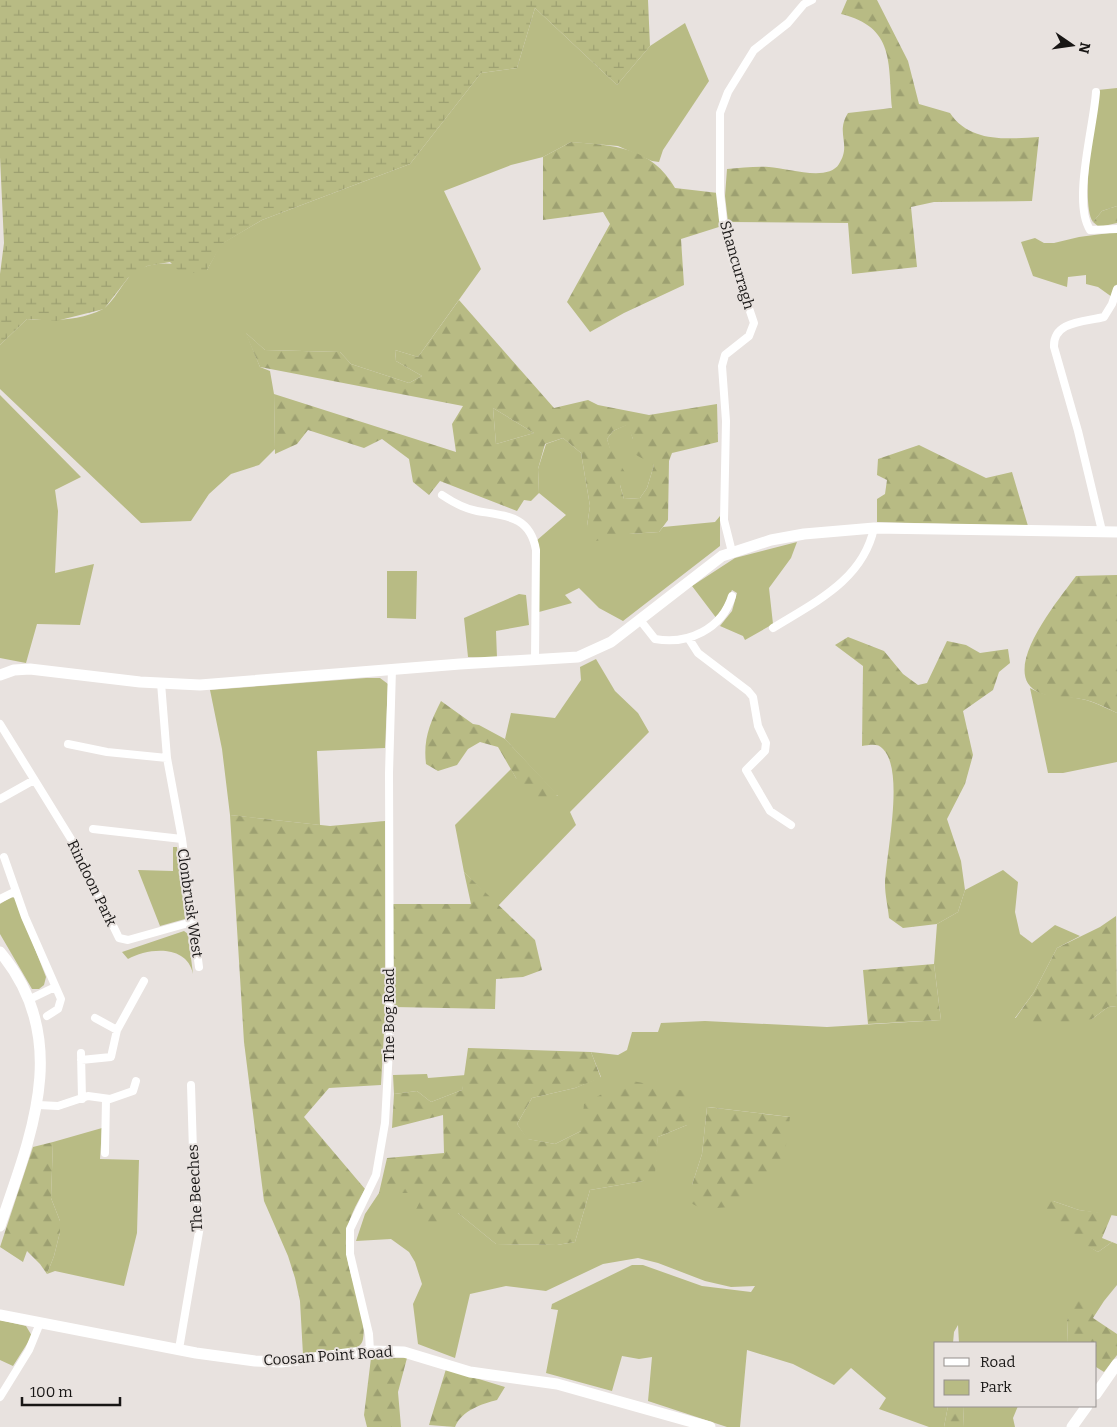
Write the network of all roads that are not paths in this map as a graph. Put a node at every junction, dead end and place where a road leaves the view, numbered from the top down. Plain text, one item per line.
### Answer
1 (812, 0) edge
2 (1096, 92) dead end
3 (1117, 229) edge
4 (1117, 289) edge
5 (442, 494) dead end
6 (874, 528) junction
7 (1102, 531) junction
8 (1117, 532) edge
9 (732, 552) junction
10 (732, 596) dead end
11 (640, 620) junction
12 (774, 628) dead end
13 (689, 639) junction
14 (535, 660) junction
15 (392, 669) junction
16 (0, 675) edge
17 (161, 683) junction
18 (0, 724) edge
19 (68, 744) dead end
20 (167, 758) junction
21 (34, 780) junction
22 (0, 799) edge
23 (791, 825) dead end
24 (93, 829) dead end
25 (182, 839) junction
26 (4, 857) dead end
27 (16, 891) junction
28 (0, 899) edge
29 (192, 922) junction
30 (0, 952) edge
31 (199, 967) dead end
32 (144, 981) dead end
33 (55, 987) junction
34 (28, 1000) junction
35 (47, 1016) dead end
36 (95, 1018) dead end
37 (117, 1030) junction
38 (136, 1081) dead end
39 (191, 1085) dead end
40 (82, 1099) junction
41 (106, 1099) junction
42 (38, 1105) junction
43 (105, 1153) dead end
44 (5, 1197) edge
45 (0, 1226) edge
46 (0, 1315) edge
47 (40, 1323) junction
48 (179, 1349) junction
49 (370, 1351) junction
50 (1117, 1364) edge
51 (1097, 1393) edge
52 (0, 1397) edge
53 (1086, 1407) edge
54 (710, 1427) edge
55 (1072, 1427) edge

1 - 9 street, Shancurragh
2 - 3 street
4 - 7 street
5 - 14 street
6 - 7 street
6 - 9 street
6 - 12 street
7 - 8 street
9 - 11 street
10 - 13 street
11 - 13 street
11 - 14 street
13 - 23 street
14 - 15 street
15 - 17 street
15 - 49 street, The Bog Road
16 - 17 street
17 - 20 street, Clonbrusk West
18 - 21 street
19 - 20 street
20 - 25 street, Clonbrusk West
21 - 22 street
21 - 29 street, Rindoon Park
24 - 25 street, Clonbrusk West
25 - 29 street, Clonbrusk West
26 - 27 street
27 - 28 street
27 - 33 street
29 - 31 street, Clonbrusk West
30 - 34 street
32 - 37 street
33 - 34 street
33 - 35 street
34 - 42 street
36 - 37 street
37 - 40 street
38 - 41 street
39 - 48 street, The Beeches
40 - 41 street
40 - 42 street
41 - 43 street
42 - 44 street
44 - 45 street
46 - 47 street, Coosan Point Road
47 - 48 street, Coosan Point Road
47 - 52 street
48 - 49 street, Coosan Point Road
49 - 54 street, Coosan Point Road
50 - 51 street
53 - 55 street

